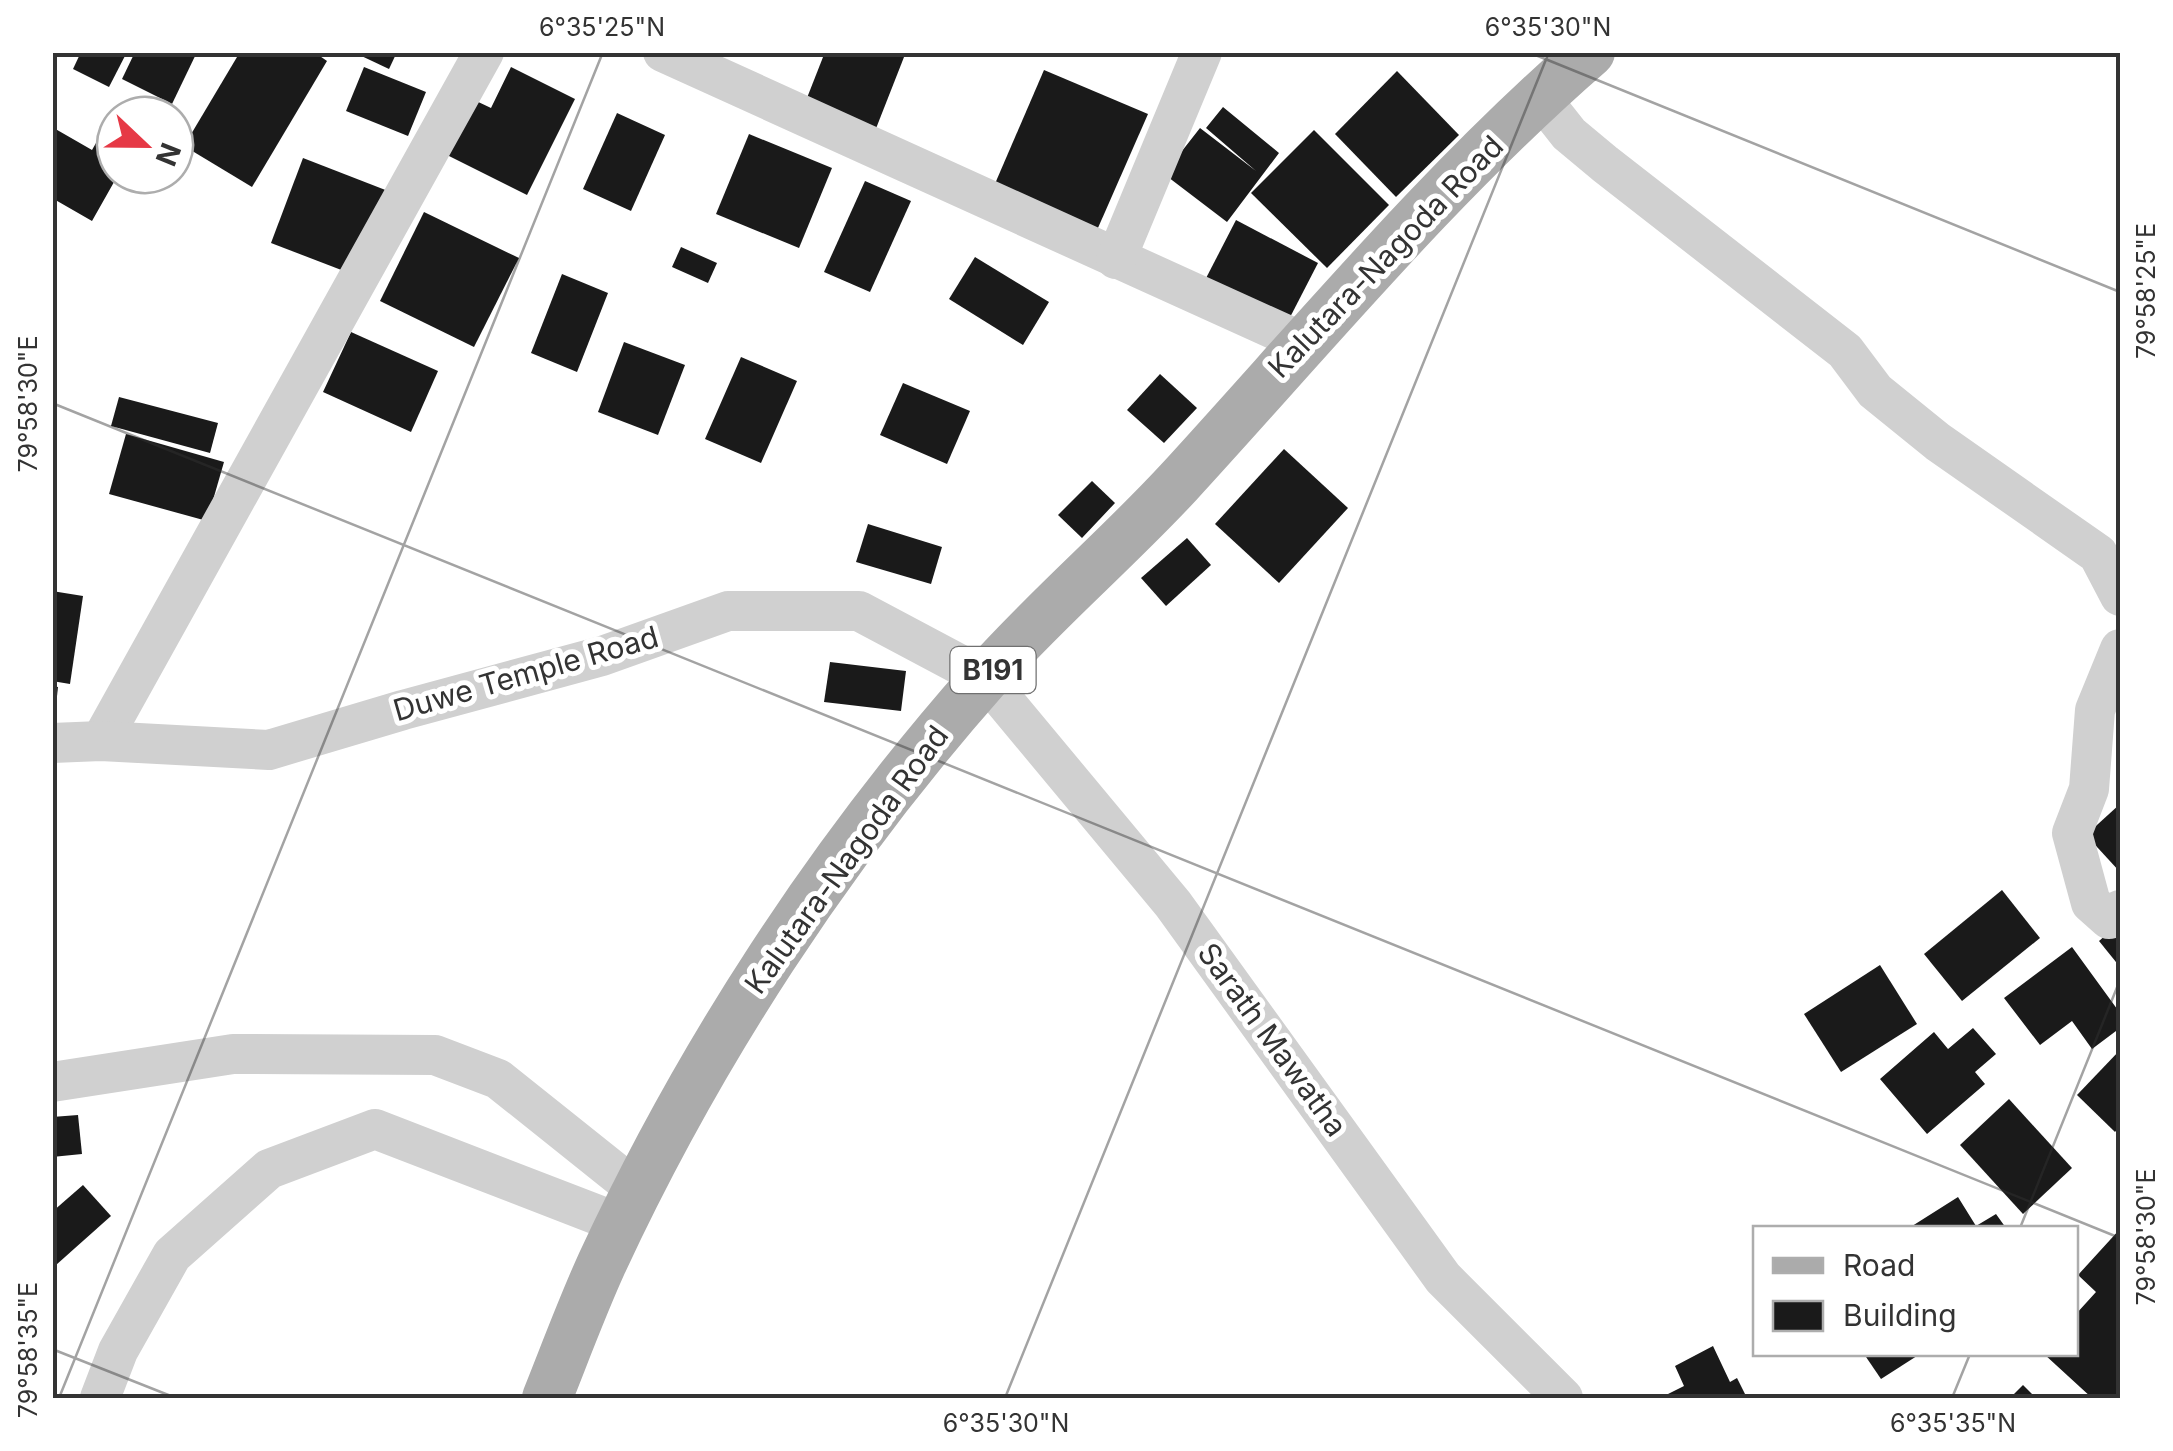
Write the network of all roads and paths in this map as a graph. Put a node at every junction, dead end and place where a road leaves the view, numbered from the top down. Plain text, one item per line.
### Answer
1 (484, 52) edge
2 (663, 52) edge
3 (1202, 52) edge
4 (1590, 52) edge
5 (1539, 96) junction
6 (1116, 258) junction
7 (1302, 342) junction
8 (2109, 553) edge
9 (2120, 596) edge
10 (2120, 648) edge
11 (985, 678) junction
12 (101, 741) junction
13 (52, 743) edge
14 (2120, 910) edge
15 (52, 1082) edge
16 (629, 1207) junction
17 (100, 1398) edge
18 (547, 1398) edge
19 (1563, 1398) edge

1 - 12 street
2 - 6 street
3 - 6 street
4 - 5 main road, Kalutara-Nagoda Road / B191
5 - 7 main road, Kalutara-Nagoda Road / B191
5 - 8 street
6 - 7 street
7 - 11 main road, Kalutara-Nagoda Road / B191
8 - 9 street
10 - 14 street
11 - 12 street, Duwe Temple Road
11 - 16 main road, Kalutara-Nagoda Road / B191
11 - 19 street, Sarath Mawatha
12 - 13 street, Duwe Temple Road
15 - 16 street
16 - 17 street
16 - 18 main road, Kalutara-Nagoda Road / B191

